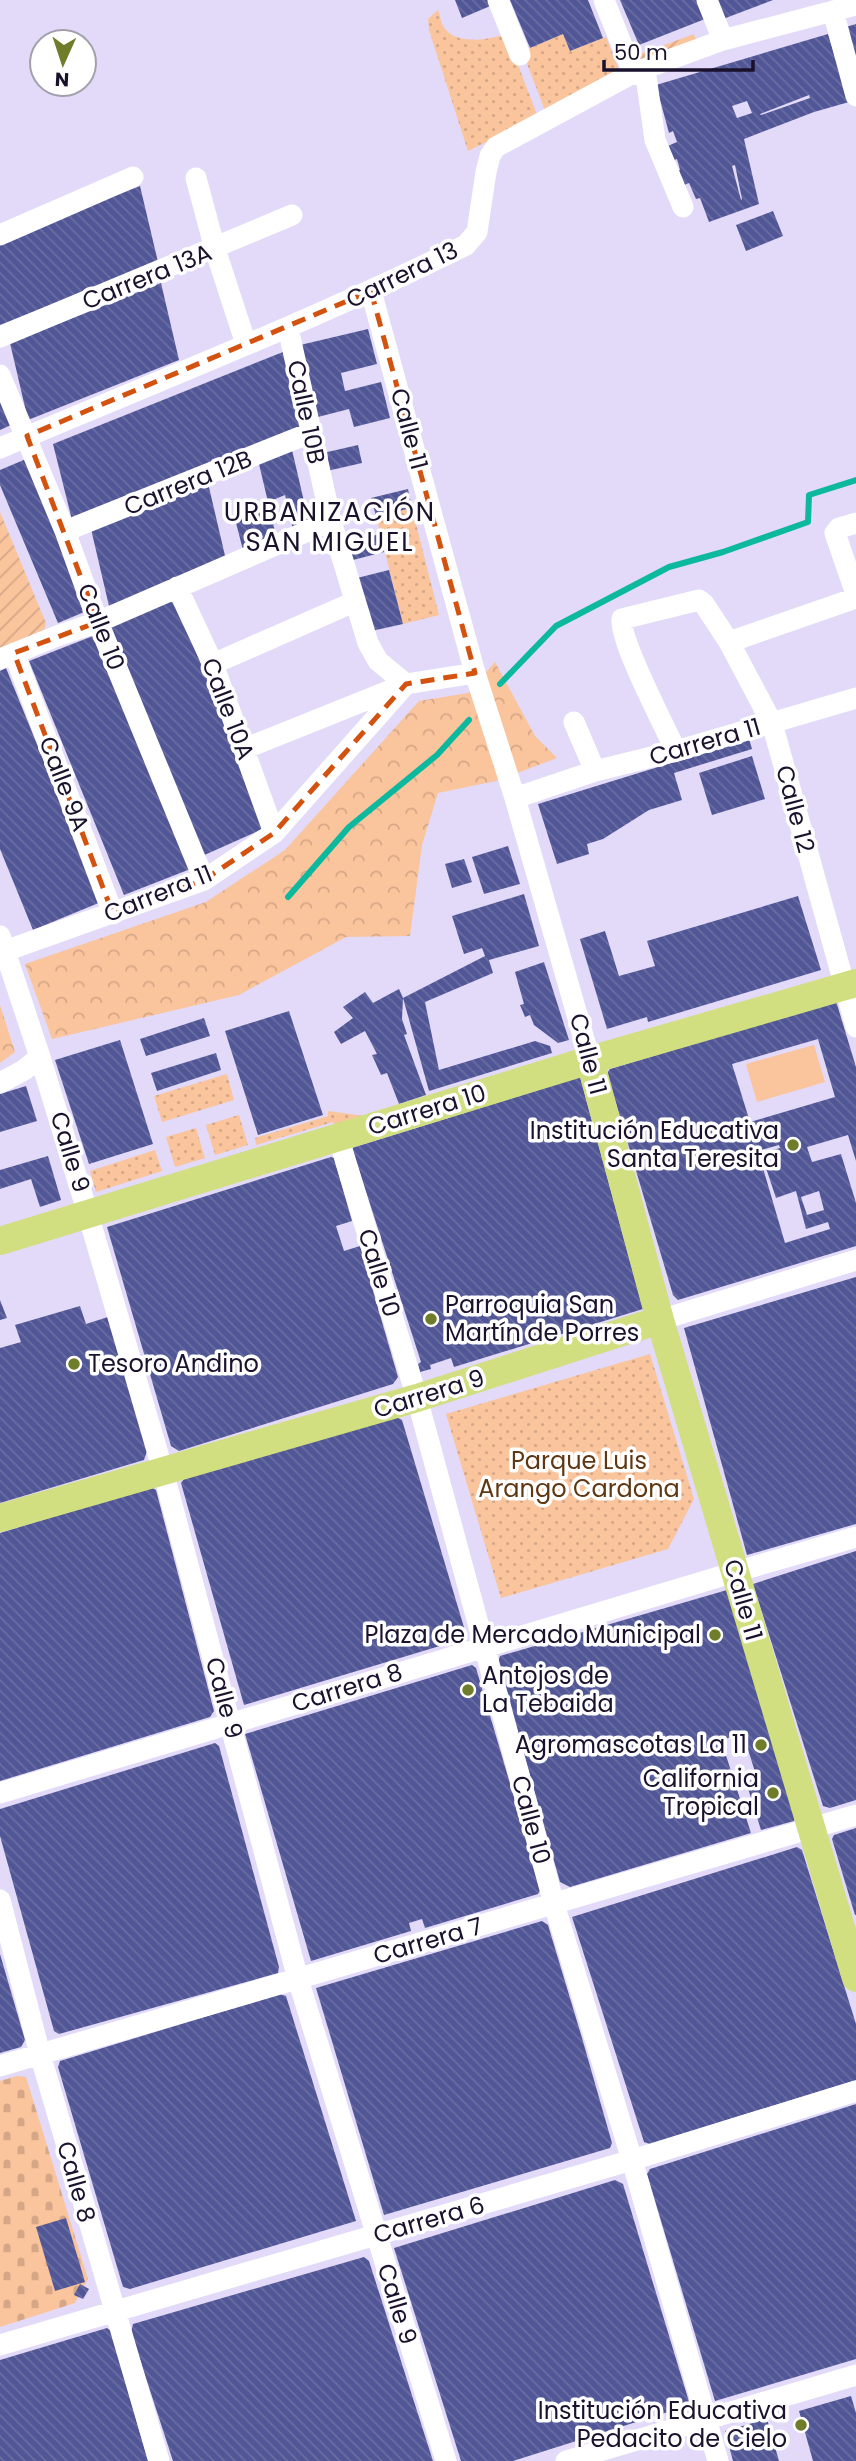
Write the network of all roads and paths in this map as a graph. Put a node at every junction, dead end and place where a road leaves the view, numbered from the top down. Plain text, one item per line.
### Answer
1 (498, 0) edge
2 (604, 0) edge
3 (707, 0) edge
4 (845, 6) edge
5 (723, 40) junction
6 (520, 55) dead end
7 (633, 73) junction
8 (856, 96) edge
9 (134, 177) dead end
10 (196, 178) dead end
11 (683, 207) dead end
12 (292, 215) dead end
13 (0, 235) edge
14 (215, 249) junction
15 (371, 291) junction
16 (288, 328) junction
17 (0, 337) edge
18 (246, 344) junction
19 (0, 374) edge
20 (310, 433) junction
21 (27, 436) junction
22 (0, 448) edge
23 (331, 521) junction
24 (850, 524) edge
25 (65, 531) junction
26 (177, 587) junction
27 (856, 596) edge
28 (354, 602) junction
29 (98, 622) junction
30 (729, 642) junction
31 (7, 656) edge
32 (213, 664) junction
33 (475, 673) junction
34 (406, 684) junction
35 (856, 698) edge
36 (574, 722) dead end
37 (772, 723) junction
38 (244, 749) junction
39 (676, 751) junction
40 (595, 771) junction
41 (515, 798) junction
42 (274, 833) junction
43 (204, 880) junction
44 (113, 914) junction
45 (3, 943) edge
46 (850, 985) edge
47 (856, 1027) edge
48 (40, 1057) junction
49 (590, 1060) junction
50 (0, 1083) edge
51 (338, 1136) junction
52 (88, 1214) junction
53 (0, 1241) edge
54 (856, 1259) edge
55 (660, 1320) junction
56 (417, 1398) junction
57 (163, 1471) junction
58 (0, 1518) edge
59 (856, 1538) edge
60 (735, 1572) junction
61 (484, 1648) junction
62 (231, 1723) junction
63 (0, 1793) edge
64 (856, 1815) edge
65 (810, 1828) junction
66 (0, 1900) edge
67 (554, 1904) junction
68 (856, 1978) edge
69 (298, 1979) junction
70 (40, 2054) junction
71 (0, 2066) edge
72 (856, 2091) edge
73 (632, 2160) junction
74 (376, 2236) junction
75 (114, 2313) junction
76 (0, 2345) edge
77 (856, 2375) edge
78 (708, 2419) junction
79 (573, 2460) edge
80 (159, 2461) edge
81 (446, 2461) edge
82 (718, 2461) edge

1 - 6 street
2 - 7 street
3 - 5 street
4 - 5 street, Carrera 13
4 - 8 street
5 - 7 street, Carrera 13
7 - 11 street
7 - 15 street, Carrera 13
9 - 13 street
10 - 14 street
12 - 14 street, Carrera 13A
14 - 17 street, Carrera 13A
14 - 18 street
15 - 16 street, Carrera 13
15 - 33 street, Calle 11
16 - 18 street, Carrera 13
16 - 20 street, Calle 10B
18 - 21 street, Carrera 13
19 - 21 street, Calle 10
20 - 23 street, Calle 10B
20 - 25 street, Carrera 12B
21 - 22 street, Carrera 13
21 - 25 street, Calle 10
23 - 26 street
23 - 28 street, Calle 10B
24 - 27 street
25 - 29 street, Calle 10
26 - 29 street
26 - 32 street, Calle 10A
27 - 30 street
28 - 32 street
28 - 34 street, Calle 10B
29 - 31 street
29 - 43 street, Calle 10
30 - 37 street, Calle 12
30 - 39 street, Calle 12
31 - 44 street, Calle 9A
32 - 38 street, Calle 10A
33 - 34 street
33 - 41 street, Calle 11
34 - 38 street
34 - 42 street, Carrera 11
35 - 37 street, Carrera 11
36 - 40 street
37 - 39 street, Carrera 11
37 - 46 street, Calle 12
38 - 42 street, Calle 10A
39 - 40 street, Carrera 11
40 - 41 street, Carrera 11
41 - 49 street, Calle 11
42 - 43 street, Carrera 11
43 - 44 street, Carrera 11
44 - 45 street, Carrera 11
45 - 48 street, Calle 9
46 - 47 street, Calle 12
46 - 49 main road, Carrera 10
48 - 50 street
48 - 52 street, Calle 9
49 - 51 main road, Carrera 10
49 - 55 main road, Calle 11
51 - 52 main road, Carrera 10
51 - 56 street, Calle 10
52 - 53 main road, Carrera 10
52 - 57 street, Calle 9
54 - 55 street, Carrera 9
55 - 56 main road, Carrera 9
55 - 60 main road, Calle 11
56 - 57 main road, Carrera 9
56 - 61 street, Calle 10
57 - 58 main road, Carrera 9
57 - 62 street, Calle 9
59 - 60 street, Carrera 8
60 - 61 street, Carrera 8
60 - 65 main road, Calle 11
61 - 62 street, Carrera 8
61 - 67 street, Calle 10
62 - 63 street, Carrera 8
62 - 69 street, Calle 9
64 - 65 street, Carrera 7
65 - 67 street, Carrera 7
65 - 68 main road, Calle 11
66 - 70 street, Calle 8
67 - 69 street, Carrera 7
67 - 73 street, Calle 10
69 - 70 street, Carrera 7
69 - 74 street, Calle 9
70 - 71 street, Carrera 7
70 - 75 street, Calle 8
72 - 73 street, Carrera 6
73 - 74 street, Carrera 6
73 - 78 street, Calle 10
74 - 75 street, Carrera 6
74 - 81 street, Calle 9
75 - 76 street, Carrera 6
75 - 80 street, Calle 8
77 - 78 street
78 - 79 street
78 - 82 street, Calle 10

